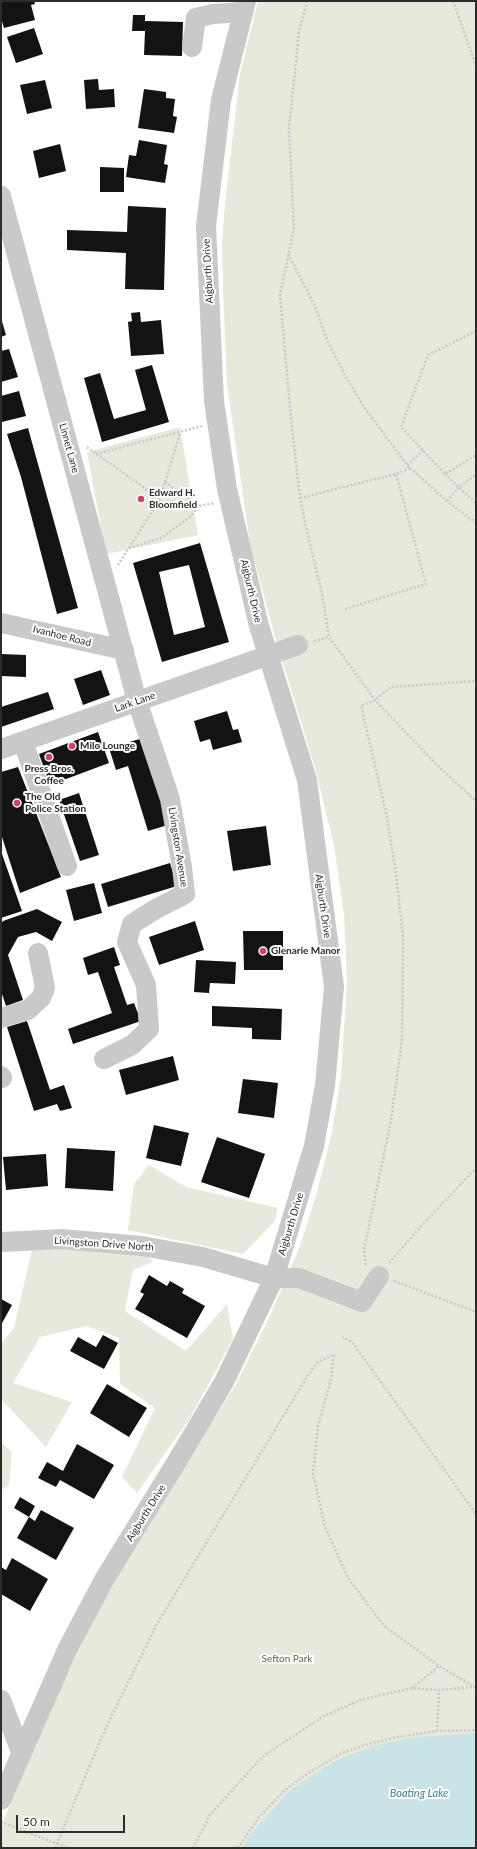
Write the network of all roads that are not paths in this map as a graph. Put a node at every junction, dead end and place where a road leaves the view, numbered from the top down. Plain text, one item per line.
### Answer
1 (244, 7) edge
2 (192, 47) dead end
3 (1, 196) edge
4 (1, 623) edge
5 (298, 646) dead end
6 (124, 650) junction
7 (270, 657) junction
8 (137, 701) junction
9 (23, 742) junction
10 (1, 749) edge
11 (66, 866) dead end
12 (38, 953) dead end
13 (1, 1018) edge
14 (104, 1059) dead end
15 (1, 1242) edge
16 (378, 1276) road end
17 (274, 1278) junction
18 (1, 1700) edge
19 (21, 1752) junction
20 (6, 1773) edge
21 (1, 1800) edge

1 - 2 street
1 - 7 street, Aigburth Drive
3 - 6 street, Linnet Lane
4 - 6 street, Ivanhoe Road
5 - 7 street, Lark Lane
6 - 8 street, Linnet Lane
7 - 8 street, Lark Lane
7 - 17 street, Aigburth Drive
8 - 9 street, Lark Lane
8 - 14 street, Livingston Avenue
9 - 10 street, Lark Lane
9 - 11 street
12 - 13 street
15 - 17 street, Livingston Drive North
16 - 17 street, Livingston Drive North
17 - 19 street, Aigburth Drive
18 - 19 street
19 - 20 street, Aigburth Drive
20 - 21 street, Aigburth Drive

